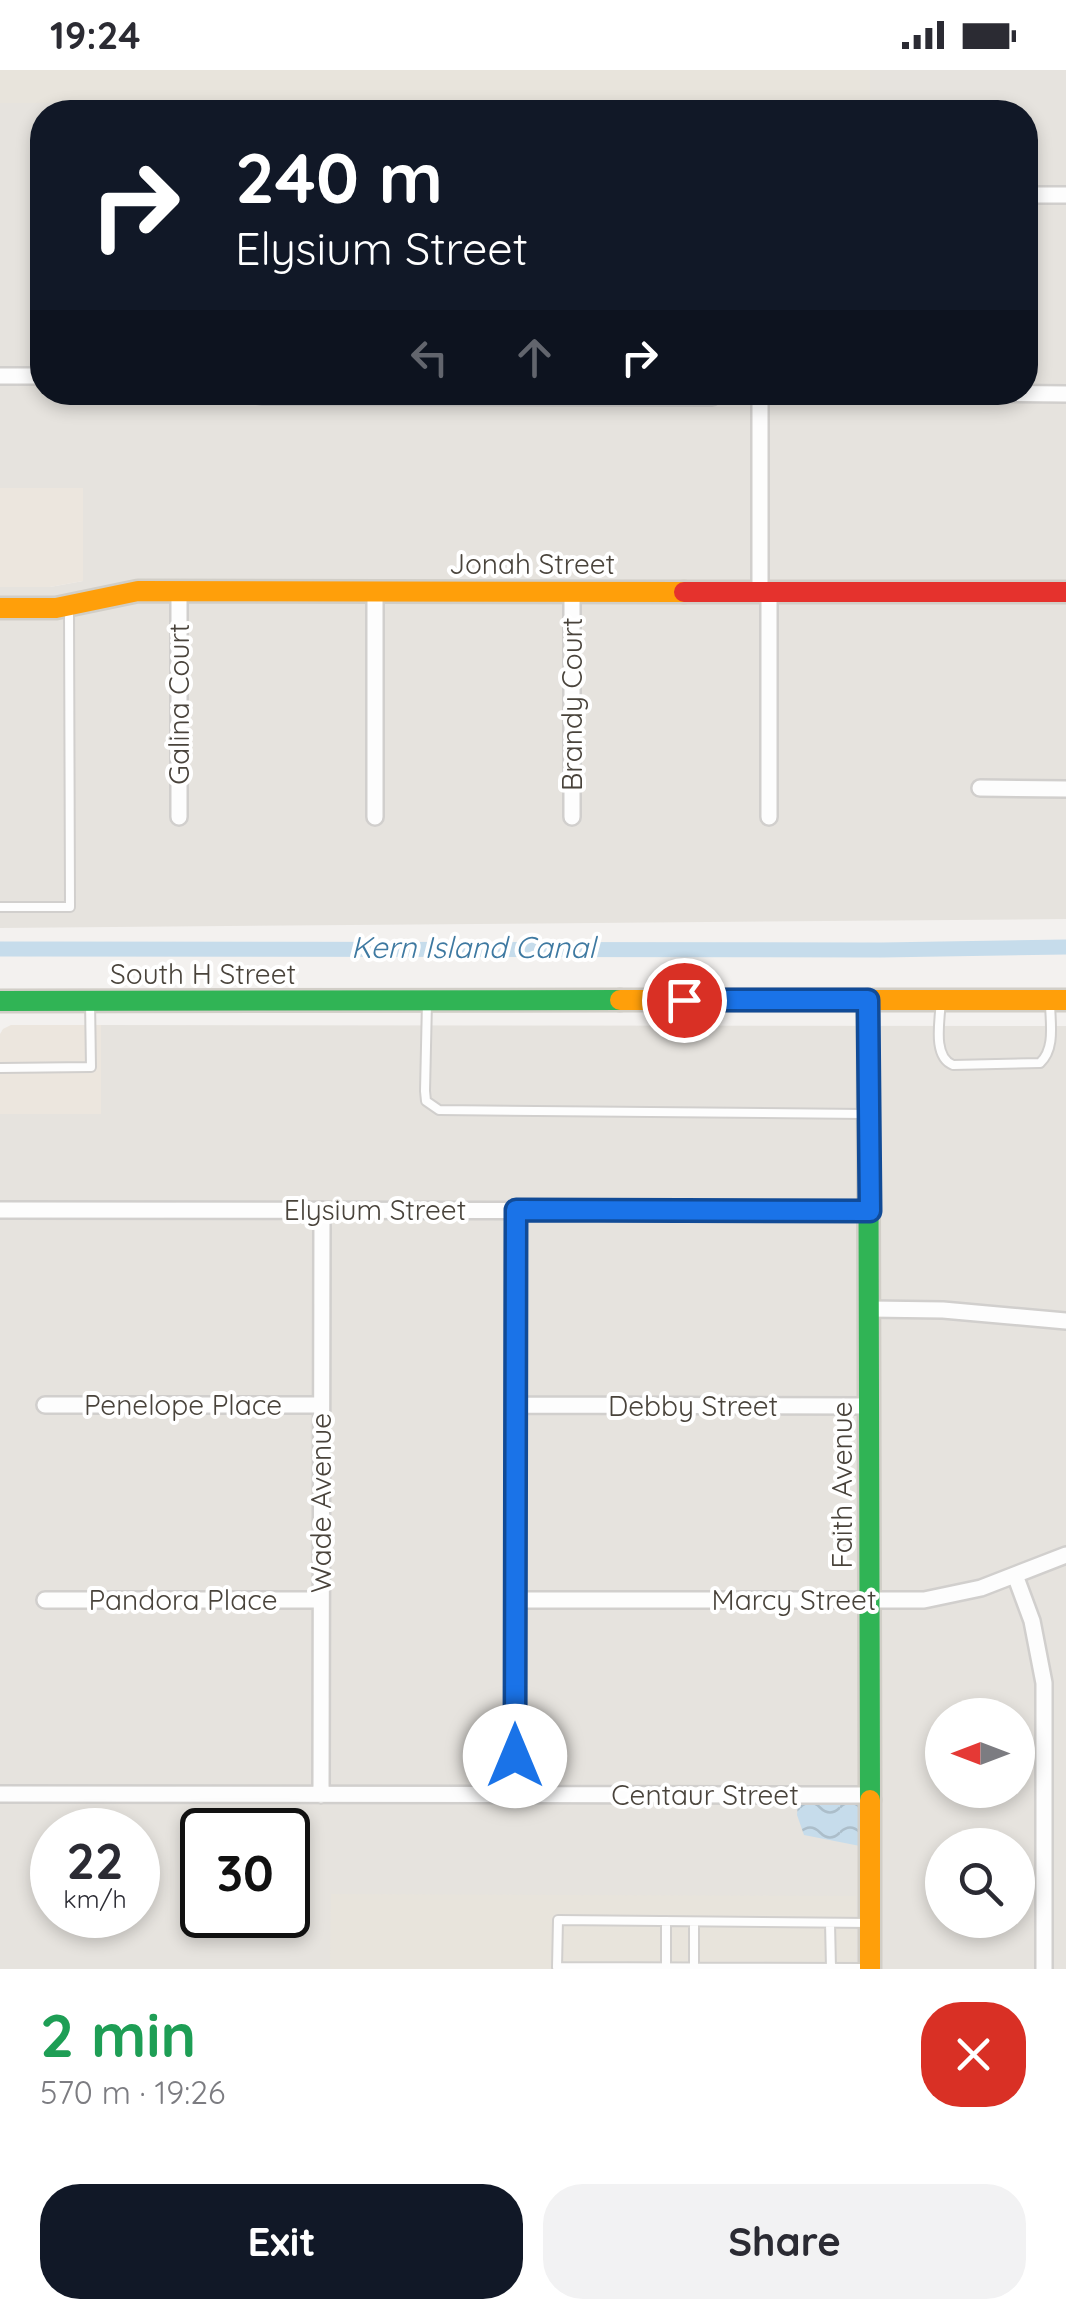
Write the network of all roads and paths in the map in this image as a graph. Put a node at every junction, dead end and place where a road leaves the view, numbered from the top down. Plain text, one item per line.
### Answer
1 (1038, 195) edge
2 (1066, 195) edge
3 (0, 376) edge
4 (30, 376) edge
5 (1038, 394) edge
6 (1066, 394) edge
7 (760, 405) edge
8 (179, 591) junction
9 (376, 591) junction
10 (572, 592) junction
11 (764, 592) junction
12 (1066, 592) edge
13 (69, 605) junction
14 (0, 608) edge
15 (980, 788) dead end
16 (1066, 788) edge
17 (179, 817) dead end
18 (376, 817) dead end
19 (572, 817) dead end
20 (769, 817) dead end
21 (0, 907) edge
22 (868, 1000) junction
23 (941, 1000) junction
24 (1058, 1000) edge
25 (0, 1001) edge
26 (90, 1001) junction
27 (427, 1001) junction
28 (0, 1068) edge
29 (869, 1114) junction
30 (0, 1210) edge
31 (322, 1210) junction
32 (516, 1210) junction
33 (870, 1211) junction
34 (870, 1309) junction
35 (1066, 1321) edge
36 (45, 1405) dead end
37 (322, 1405) junction
38 (516, 1405) junction
39 (870, 1406) junction
40 (1066, 1555) edge
41 (1014, 1575) junction
42 (45, 1600) dead end
43 (321, 1600) junction
44 (515, 1600) junction
45 (870, 1601) junction
46 (0, 1794) edge
47 (321, 1795) junction
48 (515, 1795) junction
49 (870, 1796) junction
50 (666, 1921) junction
51 (830, 1923) junction
52 (870, 1923) junction
53 (694, 1924) junction
54 (666, 1968) edge
55 (694, 1968) edge
56 (831, 1968) edge
57 (870, 1969) edge
58 (1044, 1969) edge

1 - 2 street
3 - 4 street
5 - 6 street
7 - 11 street
8 - 9 street, Jonah Street
8 - 13 street, Jonah Street
8 - 17 street, Galina Court
9 - 10 street, Jonah Street
9 - 18 street
10 - 11 street, Jonah Street
10 - 19 street, Brandy Court
11 - 12 street, Jonah Street
11 - 20 street
13 - 14 street, Jonah Street
13 - 21 lane
15 - 16 street
22 - 23 street, South H Street
22 - 27 street, South H Street
22 - 29 street, Faith Avenue
23 - 24 street, South H Street
23 - 24 lane
25 - 26 street, South H Street
26 - 27 street, South H Street
26 - 28 lane
27 - 29 lane
29 - 33 street, Faith Avenue
30 - 31 street, Elysium Street
31 - 32 street, Elysium Street
31 - 37 street, Wade Avenue
32 - 33 street, Elysium Street
32 - 38 street
33 - 34 street, Faith Avenue
34 - 35 street
34 - 39 street, Faith Avenue
36 - 37 street, Penelope Place
37 - 43 street, Wade Avenue
38 - 39 street, Debby Street
38 - 44 street
39 - 45 street, Faith Avenue
40 - 41 street, Marcy Street
41 - 45 street, Marcy Street
41 - 58 street
42 - 43 street, Pandora Place
43 - 47 street, Wade Avenue
44 - 45 street, Marcy Street
44 - 48 street
45 - 49 street, Faith Avenue
46 - 47 street, Centaur Street
47 - 48 street, Centaur Street
48 - 49 street, Centaur Street
49 - 52 street, Faith Avenue
50 - 53 lane
50 - 54 lane
50 - 54 lane
51 - 52 lane
51 - 53 lane
51 - 56 lane
52 - 57 street, Faith Avenue
53 - 55 lane
54 - 55 lane
55 - 56 lane
56 - 57 lane

